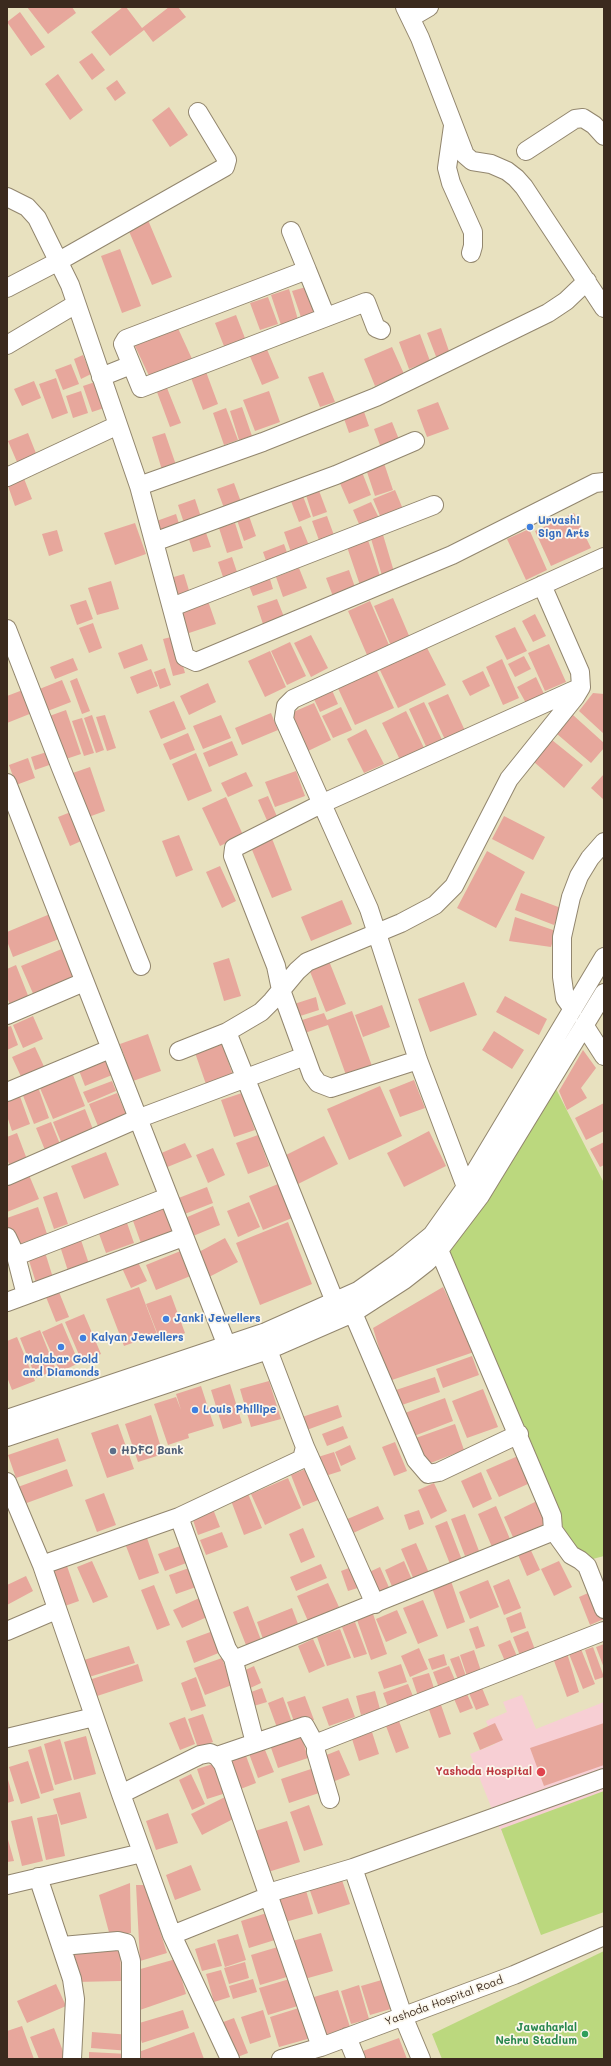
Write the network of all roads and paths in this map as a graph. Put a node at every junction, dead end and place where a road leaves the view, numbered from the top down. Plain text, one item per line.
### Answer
1 (429, 7) edge
2 (408, 12) edge
3 (198, 112) dead end
4 (453, 125) junction
5 (604, 136) edge
6 (526, 151) dead end
7 (7, 197) edge
8 (291, 232) dead end
9 (471, 253) dead end
10 (59, 261) junction
11 (307, 270) junction
12 (586, 281) junction
13 (7, 288) edge
14 (76, 304) junction
15 (604, 308) edge
16 (326, 317) junction
17 (381, 330) dead end
18 (7, 345) edge
19 (131, 365) junction
20 (101, 377) junction
21 (118, 425) junction
22 (415, 441) dead end
23 (7, 477) edge
24 (604, 482) edge
25 (139, 486) junction
26 (434, 505) dead end
27 (154, 542) junction
28 (604, 557) edge
29 (542, 585) junction
30 (172, 607) junction
31 (7, 628) edge
32 (581, 687) junction
33 (7, 783) edge
34 (321, 804) junction
35 (604, 842) edge
36 (376, 932) junction
37 (604, 957) edge
38 (141, 966) dead end
39 (84, 982) junction
40 (282, 990) junction
41 (604, 993) edge
42 (573, 1009) junction
43 (7, 1015) edge
44 (584, 1025) junction
45 (227, 1032) junction
46 (110, 1049) junction
47 (179, 1051) dead end
48 (305, 1056) junction
49 (604, 1056) edge
50 (418, 1060) junction
51 (246, 1079) junction
52 (7, 1092) edge
53 (137, 1119) junction
54 (7, 1176) edge
55 (473, 1192) junction
56 (168, 1197) junction
57 (7, 1237) edge
58 (183, 1237) junction
59 (439, 1250) junction
60 (16, 1256) junction
61 (26, 1295) junction
62 (7, 1302) edge
63 (335, 1302) junction
64 (353, 1313) junction
65 (227, 1346) junction
66 (268, 1350) junction
67 (7, 1419) edge
68 (519, 1434) junction
69 (7, 1437) edge
70 (304, 1447) junction
71 (7, 1482) edge
72 (179, 1517) junction
73 (553, 1530) junction
74 (42, 1565) junction
75 (375, 1604) junction
76 (604, 1609) edge
77 (56, 1610) junction
78 (7, 1631) edge
79 (604, 1631) edge
80 (233, 1658) junction
81 (94, 1717) junction
82 (7, 1738) edge
83 (255, 1743) junction
84 (316, 1746) junction
85 (217, 1756) junction
86 (604, 1778) edge
87 (121, 1794) junction
88 (330, 1799) dead end
89 (142, 1853) junction
90 (353, 1868) junction
91 (38, 1877) junction
92 (7, 1886) edge
93 (269, 1896) junction
94 (172, 1935) junction
95 (604, 1936) edge
96 (62, 1946) junction
97 (403, 2016) junction
98 (347, 2037) junction
99 (321, 2047) junction
100 (287, 2058) edge
101 (72, 2059) edge
102 (131, 2059) edge
103 (230, 2059) edge
104 (356, 2059) edge
105 (421, 2059) edge

1 - 2 street
2 - 4 street
3 - 10 street
4 - 9 street
4 - 12 street
5 - 6 street
7 - 10 street
8 - 11 street
10 - 13 street
10 - 14 street
11 - 16 street
11 - 19 street
12 - 15 street
12 - 25 street
14 - 18 street
14 - 20 street
16 - 17 street
16 - 19 street
19 - 20 street
20 - 21 street
21 - 23 street
21 - 25 street
22 - 27 street
24 - 30 street
25 - 27 street
26 - 30 street
27 - 30 street
28 - 29 street
29 - 32 street
29 - 34 street
31 - 38 street
32 - 34 street
32 - 36 street
33 - 39 street
34 - 36 street
34 - 40 street
35 - 42 street
36 - 40 street
36 - 50 street
37 - 42 street
39 - 43 street
39 - 46 street
40 - 45 street
40 - 48 street
41 - 44 street
42 - 55 street
44 - 49 street
44 - 55 street
45 - 47 street
45 - 51 street
46 - 52 street
46 - 53 street
48 - 50 street
48 - 51 street
50 - 55 street
51 - 53 street
51 - 63 street
53 - 54 street
53 - 56 street
55 - 59 street
55 - 63 street
56 - 58 street
56 - 60 street
57 - 60 street
58 - 61 street
58 - 65 street
59 - 64 street
59 - 68 street
60 - 61 street
61 - 62 street
63 - 65 street
64 - 66 street
64 - 68 street
65 - 67 street
66 - 69 street
66 - 70 street
68 - 73 street
70 - 72 street
70 - 75 street
71 - 74 street
72 - 74 street
72 - 80 street
73 - 75 street
73 - 76 street
74 - 77 street
75 - 80 street
77 - 78 street
77 - 81 street
79 - 84 street
80 - 83 street
81 - 82 street
81 - 87 street
83 - 84 street
83 - 85 street
84 - 88 street
85 - 87 street
85 - 93 street
86 - 90 street
87 - 89 street
89 - 91 street
89 - 94 street
90 - 93 street
90 - 97 street
91 - 92 street
91 - 96 street
93 - 94 street
93 - 99 street
94 - 103 street
95 - 97 street, Yashoda Hospital Road
96 - 101 street
96 - 102 street
97 - 98 street, Yashoda Hospital Road
97 - 105 street
98 - 99 street, Yashoda Hospital Road
98 - 104 street
99 - 100 street, Yashoda Hospital Road

